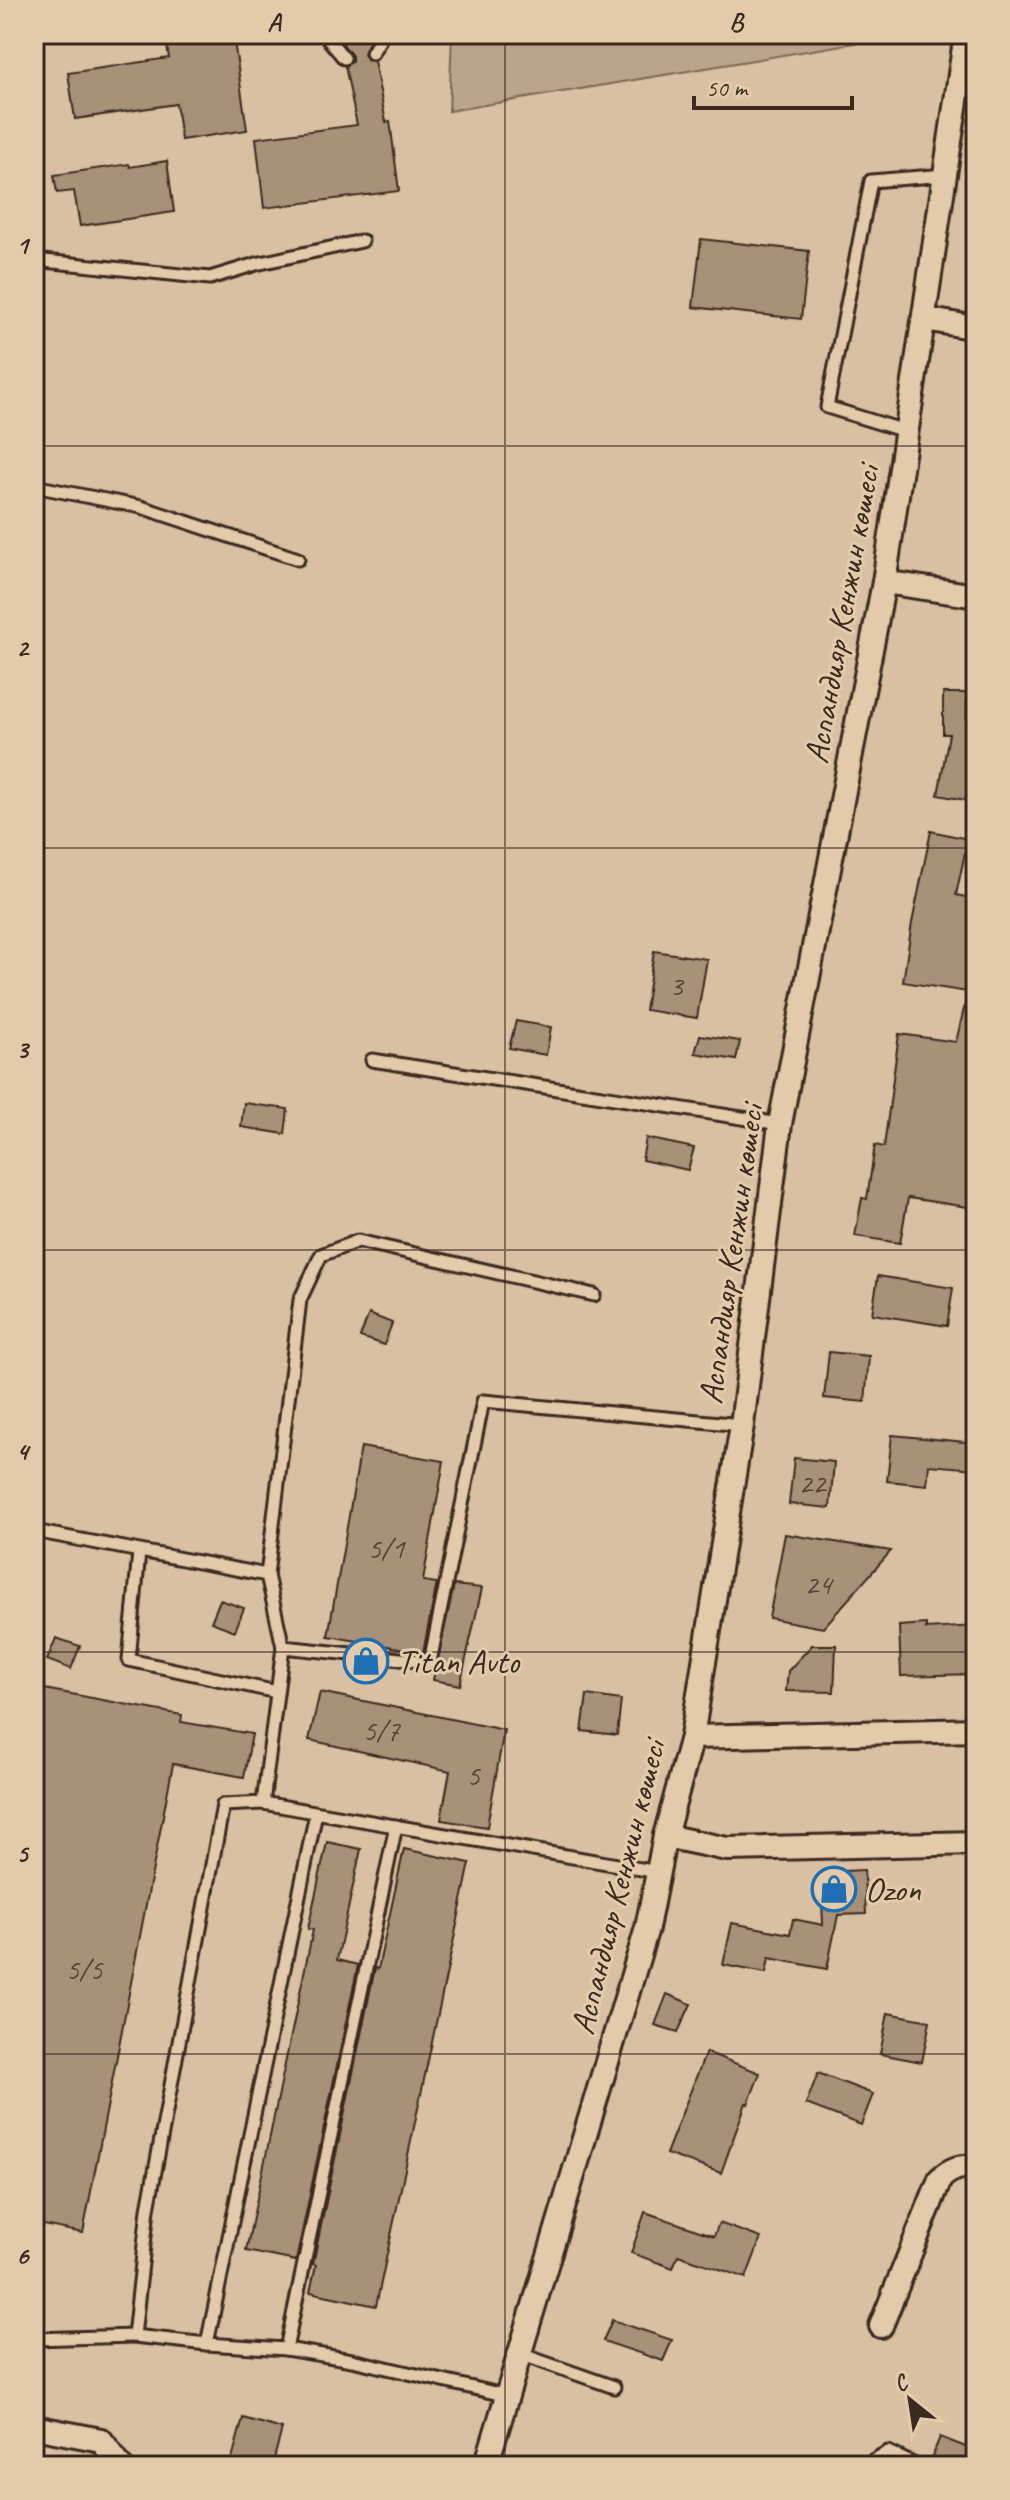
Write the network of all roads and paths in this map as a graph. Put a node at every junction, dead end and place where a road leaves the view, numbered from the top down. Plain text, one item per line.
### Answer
1 (324, 34) edge
2 (383, 34) edge
3 (966, 34) edge
4 (372, 53) dead end
5 (344, 58) dead end
6 (946, 175) junction
7 (362, 241) dead end
8 (34, 260) edge
9 (925, 319) junction
10 (976, 328) edge
11 (908, 432) junction
12 (34, 486) edge
13 (298, 559) dead end
14 (884, 582) junction
15 (976, 596) edge
16 (372, 1060) dead end
17 (780, 1124) junction
18 (594, 1295) dead end
19 (742, 1425) junction
20 (34, 1531) edge
21 (139, 1552) junction
22 (267, 1575) junction
23 (283, 1647) junction
24 (277, 1692) junction
25 (976, 1730) edge
26 (692, 1737) junction
27 (263, 1803) junction
28 (316, 1813) junction
29 (396, 1826) junction
30 (665, 1836) junction
31 (976, 1843) edge
32 (658, 1872) junction
33 (976, 2167) edge
34 (881, 2326) dead end
35 (134, 2336) junction
36 (34, 2339) edge
37 (207, 2344) junction
38 (286, 2349) junction
39 (520, 2354) junction
40 (614, 2387) dead end
41 (508, 2396) junction
42 (34, 2427) edge
43 (121, 2466) edge
44 (486, 2466) edge
45 (863, 2466) edge
46 (917, 2466) edge

1 - 5 lane
2 - 4 lane
3 - 6 street, Аспандияр Кенжин көшесі
6 - 9 street, Аспандияр Кенжин көшесі
6 - 11 lane
7 - 8 lane
9 - 10 street
9 - 11 street, Аспандияр Кенжин көшесі
11 - 14 street, Аспандияр Кенжин көшесі
12 - 13 lane
14 - 15 street
14 - 17 street, Аспандияр Кенжин көшесі
16 - 17 lane
17 - 19 street, Аспандияр Кенжин көшесі
18 - 22 lane
19 - 23 lane
19 - 26 street, Аспандияр Кенжин көшесі
20 - 21 lane
21 - 22 lane
21 - 24 lane
22 - 23 lane
23 - 24 lane
24 - 27 lane
25 - 26 street
26 - 30 street, Аспандияр Кенжин көшесі
27 - 28 lane
27 - 35 lane
28 - 29 lane
28 - 37 lane
29 - 32 lane
29 - 38 lane
30 - 31 street
30 - 32 street, Аспандияр Кенжин көшесі
32 - 39 street, Аспандияр Кенжин көшесі
33 - 34 street
35 - 36 lane
35 - 37 lane
37 - 38 lane
38 - 41 lane
39 - 40 lane
39 - 41 street, Аспандияр Кенжин көшесі
41 - 44 street, Аспандияр Кенжин көшесі
42 - 43 street
45 - 46 lane

